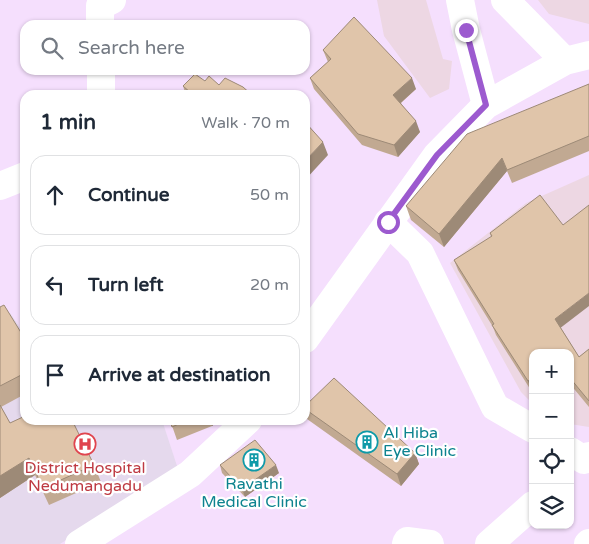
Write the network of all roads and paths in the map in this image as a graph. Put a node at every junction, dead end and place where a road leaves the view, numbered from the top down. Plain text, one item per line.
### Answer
1 (112, 0) edge
2 (460, 0) edge
3 (505, 0) edge
4 (100, 20) edge
5 (577, 58) edge
6 (101, 75) edge
7 (101, 90) edge
8 (486, 105) junction
9 (20, 178) edge
10 (0, 186) edge
11 (388, 222) junction
12 (310, 332) edge
13 (243, 425) edge
14 (529, 427) edge
15 (529, 509) edge
16 (79, 544) edge
17 (406, 544) edge
18 (430, 544) edge
19 (489, 544) edge

1 - 4 main road
2 - 8 main road
3 - 5 main road
5 - 8 main road
6 - 7 main road
8 - 11 main road
9 - 10 main road
11 - 12 main road
11 - 14 main road
13 - 16 main road
15 - 19 main road
17 - 18 main road

